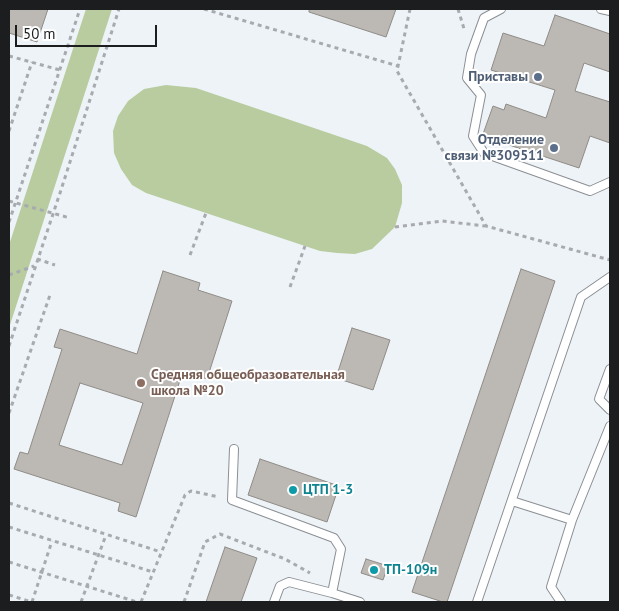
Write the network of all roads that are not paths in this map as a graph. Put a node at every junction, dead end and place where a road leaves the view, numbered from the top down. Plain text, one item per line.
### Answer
1 (501, 9) edge
2 (600, 9) edge
3 (610, 11) edge
4 (610, 182) edge
5 (610, 278) edge
6 (610, 369) edge
7 (610, 410) edge
8 (610, 426) edge
9 (234, 449) dead end
10 (512, 501) junction
11 (572, 520) junction
12 (333, 590) junction
13 (274, 602) edge
14 (360, 602) edge
15 (477, 602) edge
16 (561, 602) edge

1 - 4 lane
2 - 3 lane
5 - 10 lane
6 - 7 lane
8 - 11 lane
9 - 12 lane
10 - 11 lane
10 - 15 lane
11 - 16 lane
12 - 13 lane
12 - 14 lane

